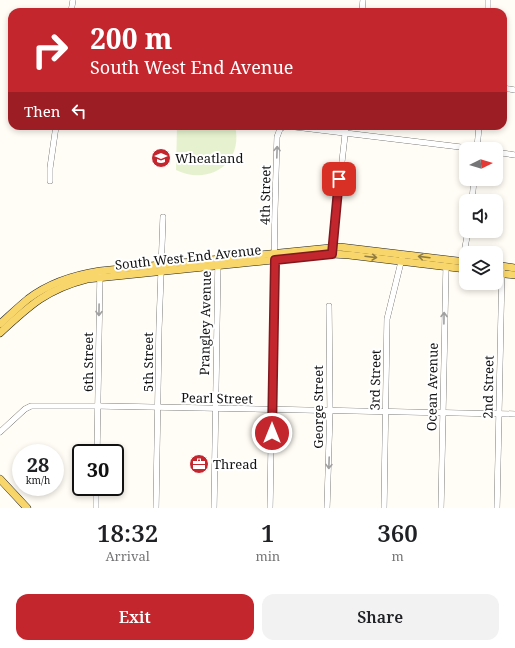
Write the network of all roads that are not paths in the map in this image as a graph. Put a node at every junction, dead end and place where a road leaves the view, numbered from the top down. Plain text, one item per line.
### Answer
1 (55, 130) edge
2 (280, 130) edge
3 (325, 130) edge
4 (479, 130) edge
5 (345, 132) junction
6 (478, 142) edge
7 (459, 147) edge
8 (503, 153) edge
9 (515, 155) edge
10 (50, 182) dead end
11 (163, 217) dead end
12 (332, 251) junction
13 (275, 257) junction
14 (402, 258) junction
15 (218, 263) junction
16 (459, 264) edge
17 (459, 266) edge
18 (446, 267) junction
19 (161, 268) junction
20 (515, 268) edge
21 (503, 269) edge
22 (503, 270) edge
23 (100, 274) junction
24 (515, 275) edge
25 (499, 290) edge
26 (329, 306) dead end
27 (0, 324) edge
28 (0, 333) edge
29 (99, 406) junction
30 (159, 408) junction
31 (215, 409) junction
32 (272, 410) junction
33 (330, 410) junction
34 (385, 412) junction
35 (443, 412) junction
36 (499, 414) junction
37 (515, 414) edge
38 (0, 432) edge
39 (97, 444) edge
40 (0, 479) edge
41 (96, 496) edge
42 (26, 508) edge
43 (96, 508) edge
44 (156, 508) edge
45 (214, 508) edge
46 (270, 508) edge
47 (327, 508) edge
48 (384, 508) edge
49 (442, 508) edge
50 (497, 508) edge

1 - 10 street
13 -> 2 street, 4th Street
3 - 5 street
4 - 6 street
5 - 7 street
5 - 12 street
8 - 9 street
11 - 19 street, 5th Street
12 - 13 main road, South West End Avenue
12 - 14 main road, South West End Avenue
13 - 15 main road, South West End Avenue
13 - 32 street, 4th Street
16 -> 14 main road, South West End Avenue
14 - 18 main road, South West End Avenue
14 - 34 street, 3rd Street
15 - 19 main road, South West End Avenue
15 - 31 street, Prangley Avenue
17 - 18 main road, South West End Avenue
35 -> 18 street, Ocean Avenue
19 - 23 main road, South West End Avenue
19 - 30 street, 5th Street
20 - 21 main road
22 - 24 main road
23 - 27 main road, South West End Avenue
23 - 28 main road, South West End Avenue
23 -> 29 street, 6th Street
25 - 36 street, 2nd Street
26 - 33 street, George Street
29 - 30 street, Pearl Street
29 - 38 street, Pearl Street
29 - 39 street, 6th Street
30 - 31 street, Pearl Street
30 - 44 street, 5th Street
31 - 32 street, Pearl Street
31 - 45 street, Prangley Avenue
32 - 33 street, Pearl Street
32 - 46 street, 4th Street
33 - 34 street, Pearl Street
33 -> 47 street, George Street
34 - 35 street, Pearl Street
34 - 48 street, 3rd Street
35 - 36 street, Pearl Street
35 - 49 street, Ocean Avenue
36 - 37 street, Pearl Street
36 - 50 street, 2nd Street
40 - 42 main road
41 - 43 street

